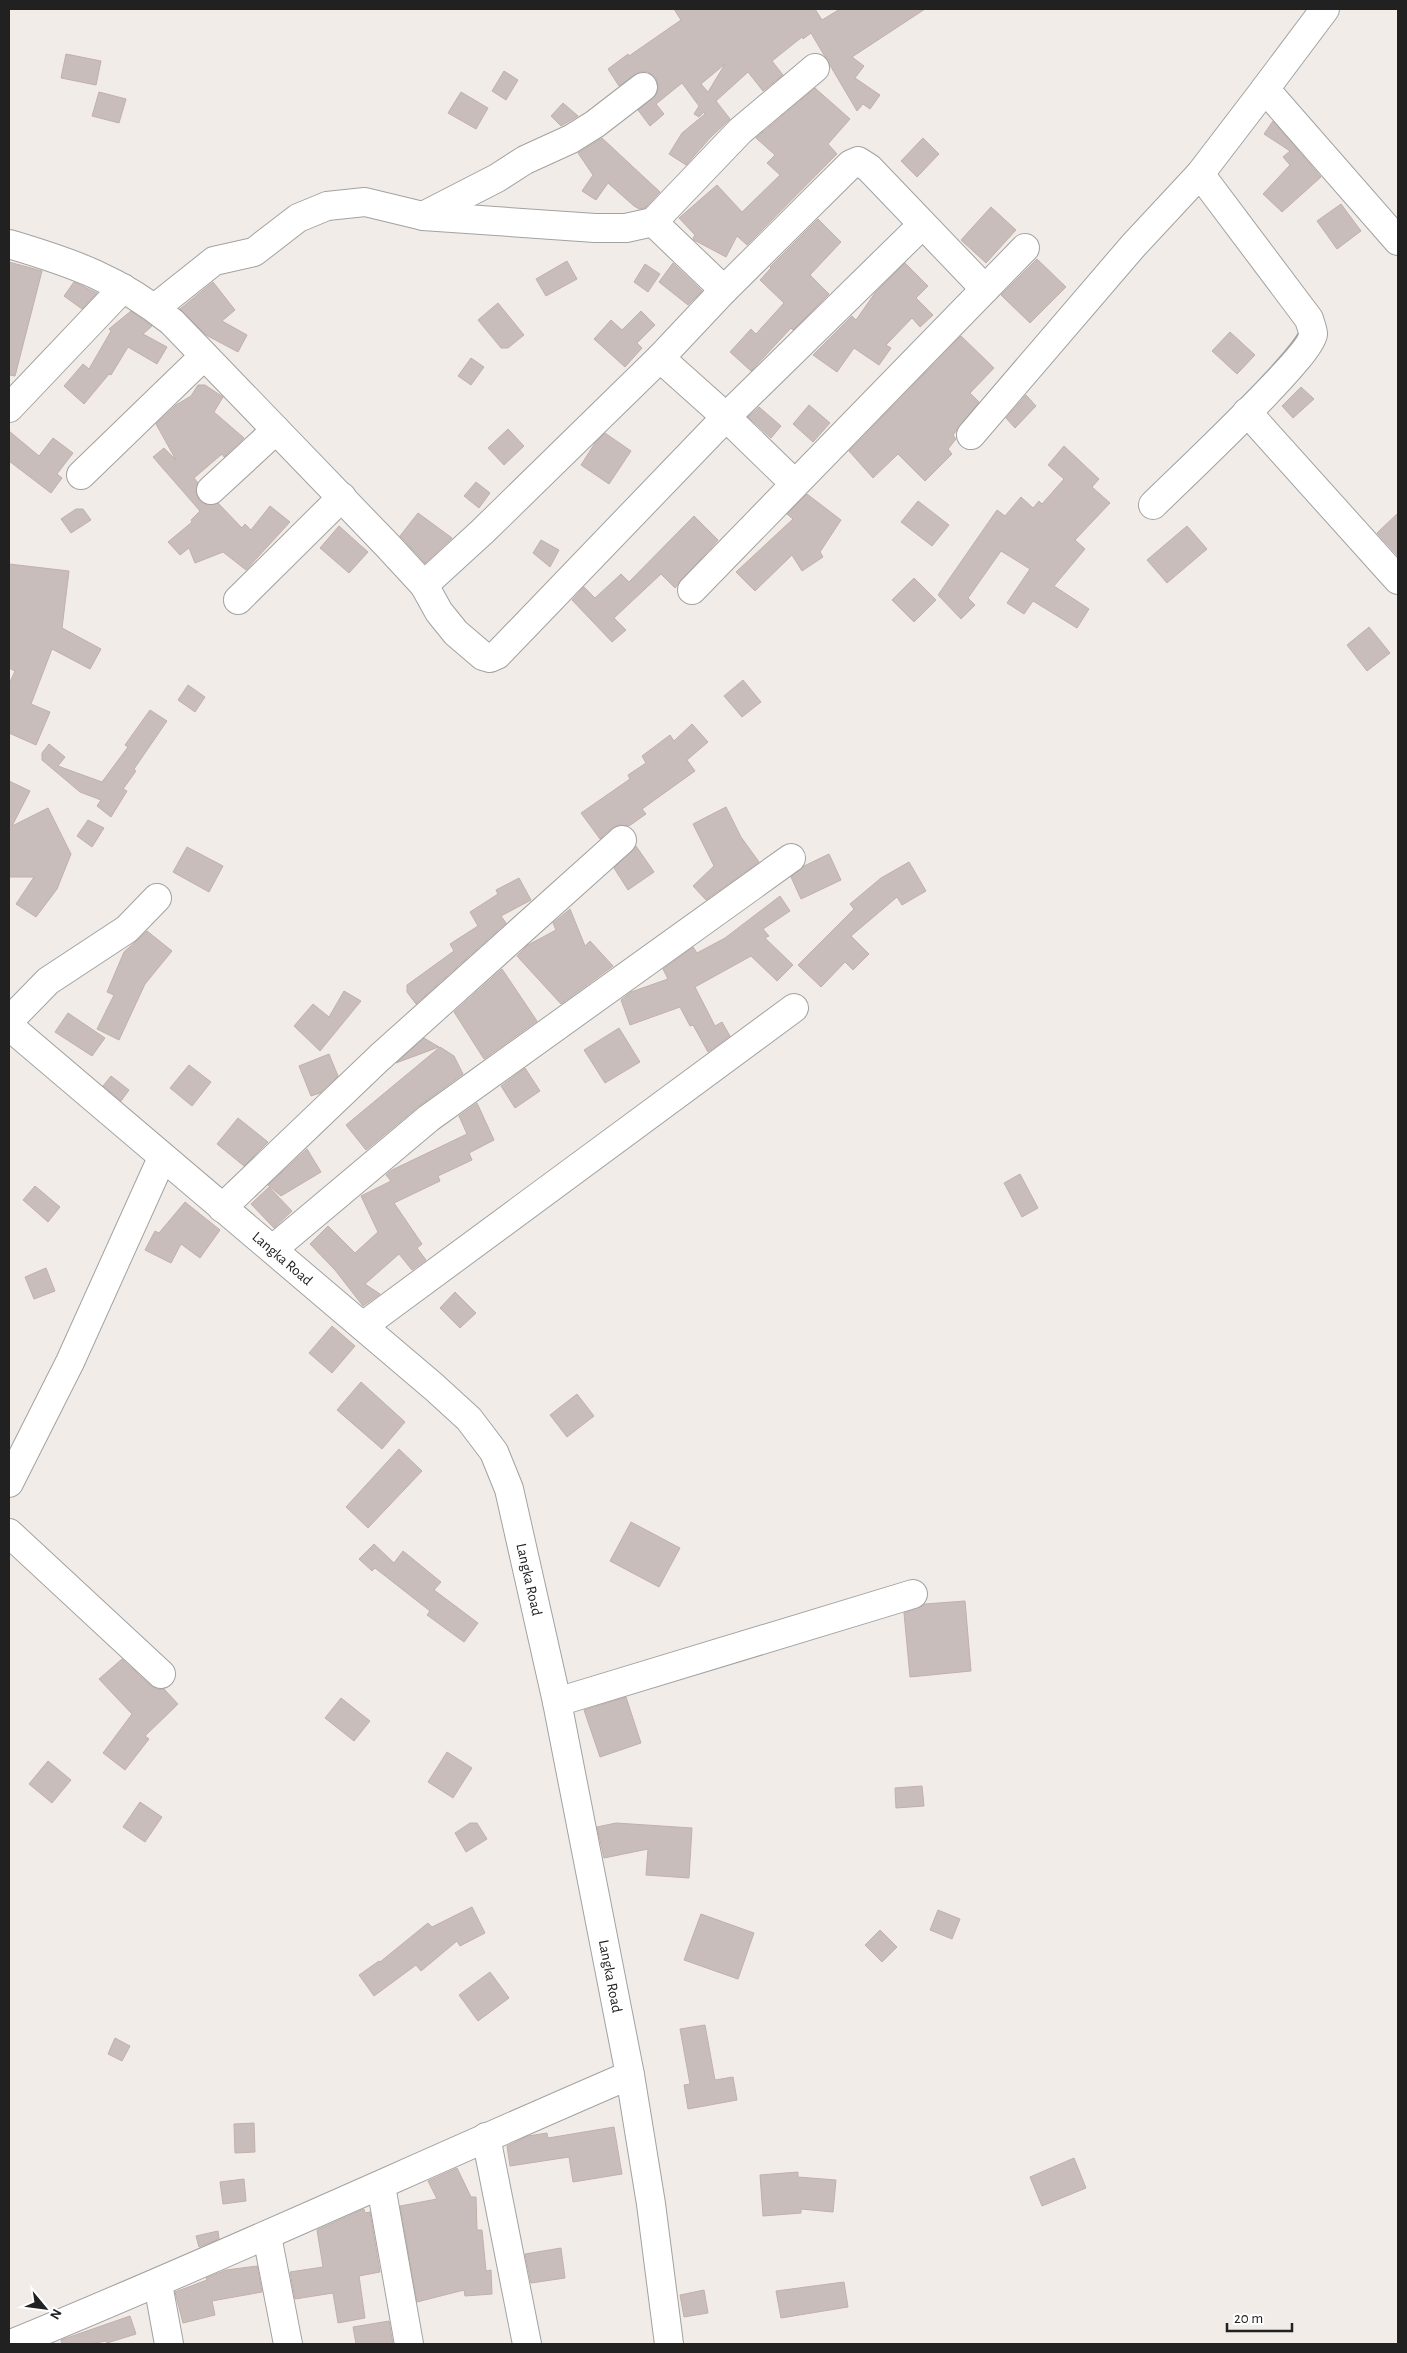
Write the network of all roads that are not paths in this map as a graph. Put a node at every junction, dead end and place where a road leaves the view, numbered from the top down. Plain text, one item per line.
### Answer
1 (1325, 9) edge
2 (815, 68) dead end
3 (643, 87) dead end
4 (1265, 89) junction
5 (1200, 174) junction
6 (423, 216) junction
7 (653, 222) junction
8 (922, 225) junction
9 (1398, 241) edge
10 (9, 244) edge
11 (1025, 248) dead end
12 (123, 288) junction
13 (985, 289) junction
14 (724, 290) junction
15 (155, 308) junction
16 (204, 356) junction
17 (660, 358) junction
18 (9, 408) edge
19 (1247, 412) junction
20 (726, 416) junction
21 (276, 430) junction
22 (971, 435) dead end
23 (81, 475) dead end
24 (794, 483) junction
25 (211, 490) dead end
26 (342, 497) junction
27 (1153, 505) dead end
28 (1398, 580) edge
29 (424, 585) junction
30 (692, 590) dead end
31 (238, 600) dead end
32 (622, 840) dead end
33 (791, 858) dead end
34 (157, 898) dead end
35 (794, 1008) dead end
36 (9, 1021) edge
37 (9, 1026) edge
38 (162, 1158) junction
39 (222, 1208) junction
40 (273, 1249) junction
41 (363, 1326) junction
42 (9, 1483) edge
43 (9, 1533) edge
44 (913, 1594) dead end
45 (162, 1674) dead end
46 (557, 1702) junction
47 (630, 2074) junction
48 (486, 2137) junction
49 (381, 2186) junction
50 (267, 2236) junction
51 (158, 2284) junction
52 (11, 2344) edge
53 (169, 2344) edge
54 (288, 2344) edge
55 (408, 2344) edge
56 (527, 2344) edge
57 (669, 2344) edge

1 - 4 street
2 - 7 street
3 - 6 street
4 - 5 street
4 - 9 street
5 - 19 street
5 - 22 street
6 - 7 street
6 - 15 street
7 - 14 street
8 - 13 street
8 - 14 street
8 - 20 street
10 - 12 street
11 - 13 street
12 - 15 street
12 - 18 street
13 - 24 street
14 - 17 street
15 - 16 street
16 - 21 street
16 - 23 street
17 - 20 street
17 - 29 street
19 - 27 street
19 - 28 street
20 - 24 street
20 - 29 street
21 - 25 street
21 - 26 street
24 - 30 street
26 - 29 street
26 - 31 street
32 - 39 street
33 - 40 street
34 - 36 street
35 - 41 street
37 - 38 street, Langka Road
38 - 39 street, Langka Road
38 - 42 street
39 - 40 street, Langka Road
40 - 41 street, Langka Road
41 - 46 street, Langka Road
43 - 45 street
44 - 46 street
46 - 47 street, Langka Road
47 - 48 street
47 - 57 street, Langka Road
48 - 49 street
48 - 56 street
49 - 50 street
49 - 55 street
50 - 51 street
50 - 54 street
51 - 52 street
51 - 53 street

